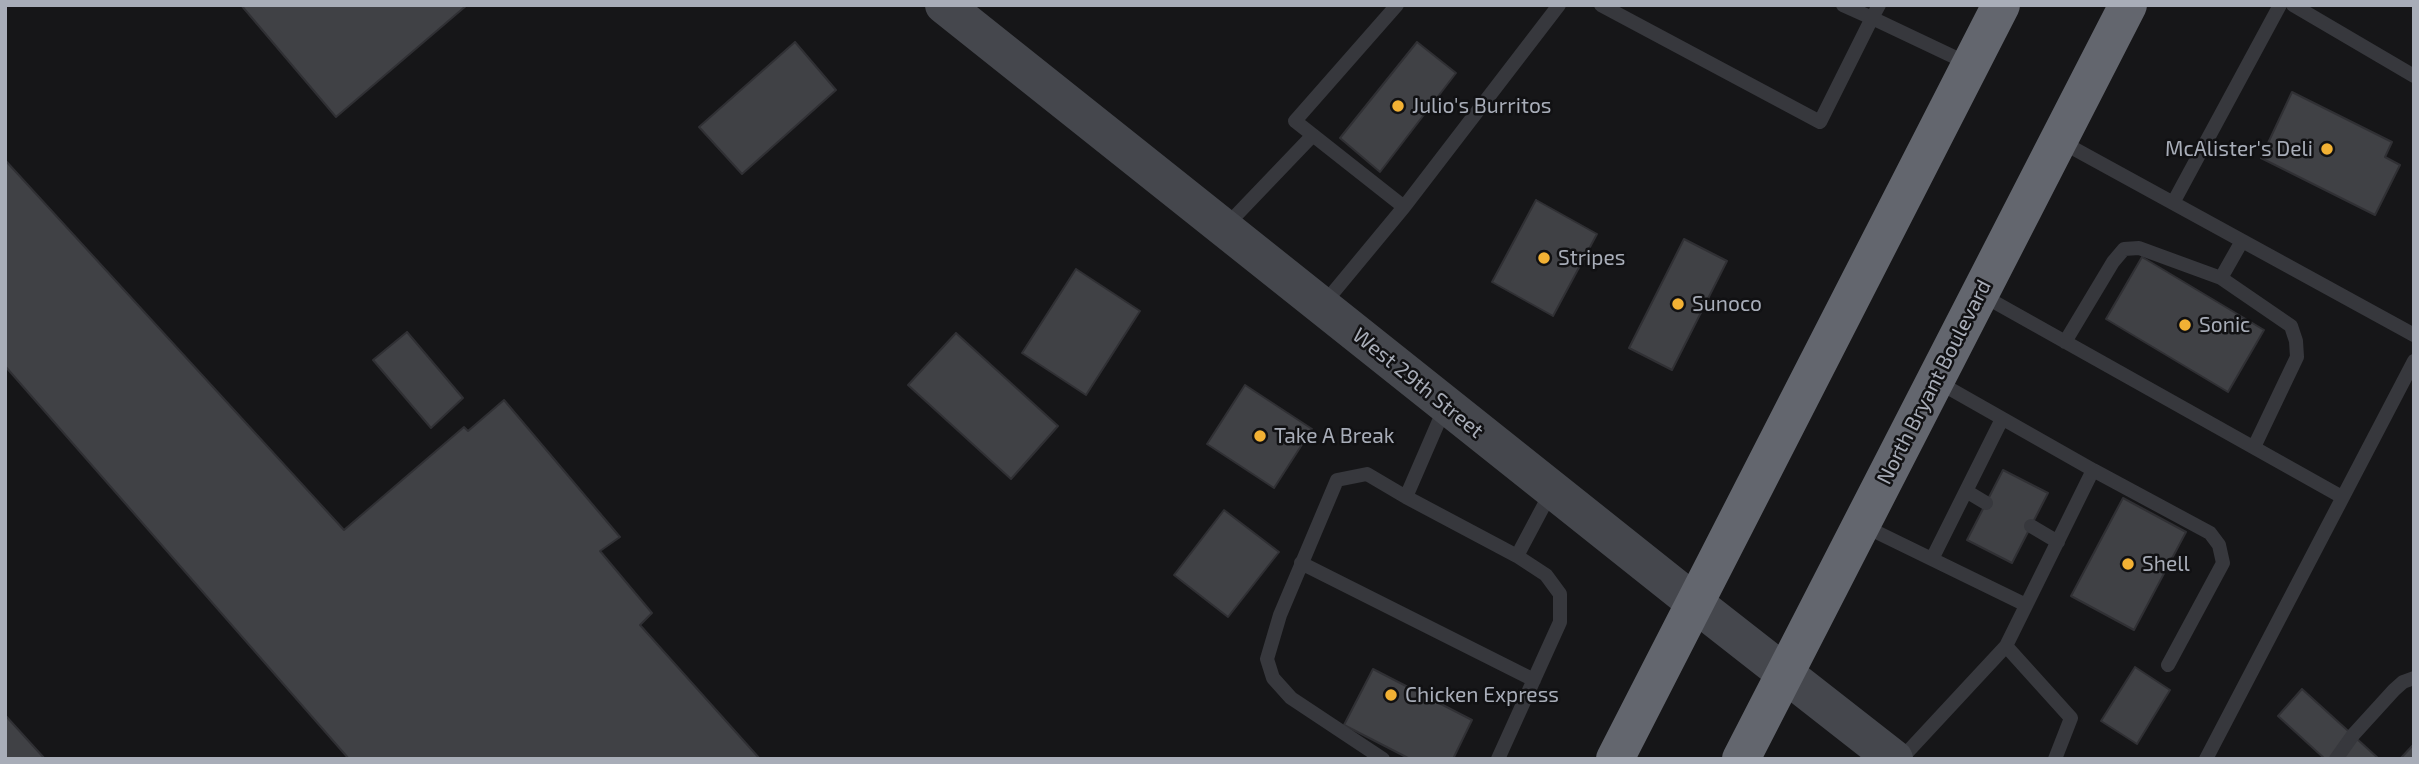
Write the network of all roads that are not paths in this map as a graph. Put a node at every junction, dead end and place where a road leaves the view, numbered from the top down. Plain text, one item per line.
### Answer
1 (944, 5) edge
2 (1397, 5) edge
3 (1559, 5) edge
4 (1601, 5) edge
5 (1843, 5) edge
6 (2001, 5) edge
7 (2128, 5) edge
8 (2280, 5) edge
9 (2292, 5) edge
10 (1876, 12) edge
11 (1970, 65) junction
12 (2414, 76) edge
13 (1312, 135) junction
14 (2058, 140) junction
15 (2173, 203) junction
16 (1404, 207) junction
17 (1224, 228) junction
18 (2242, 241) junction
19 (2221, 278) junction
20 (1979, 294) junction
21 (1322, 306) junction
22 (2414, 335) edge
23 (2066, 342) junction
24 (2414, 361) edge
25 (1935, 381) junction
26 (1446, 405) junction
27 (2002, 419) junction
28 (2254, 447) junction
29 (2093, 470) junction
30 (1552, 490) junction
31 (1966, 491) junction
32 (1406, 497) junction
33 (2343, 497) junction
34 (1986, 503) dead end
35 (1860, 525) junction
36 (2031, 526) dead end
37 (2058, 542) junction
38 (1517, 556) junction
39 (1932, 559) junction
40 (1301, 563) junction
41 (1696, 604) junction
42 (2026, 605) junction
43 (2006, 646) junction
44 (2168, 665) dead end
45 (1784, 673) junction
46 (2414, 678) edge
47 (1534, 680) junction
48 (1382, 759) edge
49 (1498, 759) edge
50 (1615, 759) edge
51 (1741, 759) edge
52 (1894, 759) edge
53 (1901, 759) edge
54 (2055, 759) edge
55 (2206, 759) edge
56 (2336, 759) edge

1 - 17 main road, West 29th Street
2 - 13 lane
3 - 16 lane
4 - 10 lane
5 - 10 lane
6 - 11 highway
7 - 14 highway, North Bryant Boulevard
8 - 15 lane
9 - 12 lane
10 - 11 lane
11 - 41 highway
13 - 16 lane
13 - 17 lane
14 - 15 lane
14 - 20 highway, North Bryant Boulevard
15 - 18 lane
16 - 21 lane
17 - 21 main road, West 29th Street
18 - 19 lane
18 - 22 lane
19 - 23 lane
19 - 28 lane
20 - 23 lane
20 - 25 highway, North Bryant Boulevard
21 - 26 main road, West 29th Street
23 - 28 lane
24 - 33 lane
25 - 27 lane
25 - 35 highway, North Bryant Boulevard
26 - 30 main road, West 29th Street
26 - 32 lane
27 - 29 lane
27 - 31 lane
28 - 33 lane
29 - 37 lane
29 - 44 lane
30 - 38 lane
30 - 41 main road, West 29th Street
31 - 34 lane
31 - 39 lane
32 - 38 lane
32 - 40 lane
33 - 55 lane
35 - 39 lane
35 - 45 highway, North Bryant Boulevard
36 - 37 lane
37 - 42 lane
38 - 47 lane
39 - 42 lane
40 - 47 lane
40 - 48 lane
41 - 45 main road, West 29th Street
41 - 50 highway
42 - 43 lane
43 - 53 lane
43 - 54 lane
45 - 51 highway, North Bryant Boulevard
45 - 52 main road, West 29th Street
46 - 56 lane
47 - 49 lane

